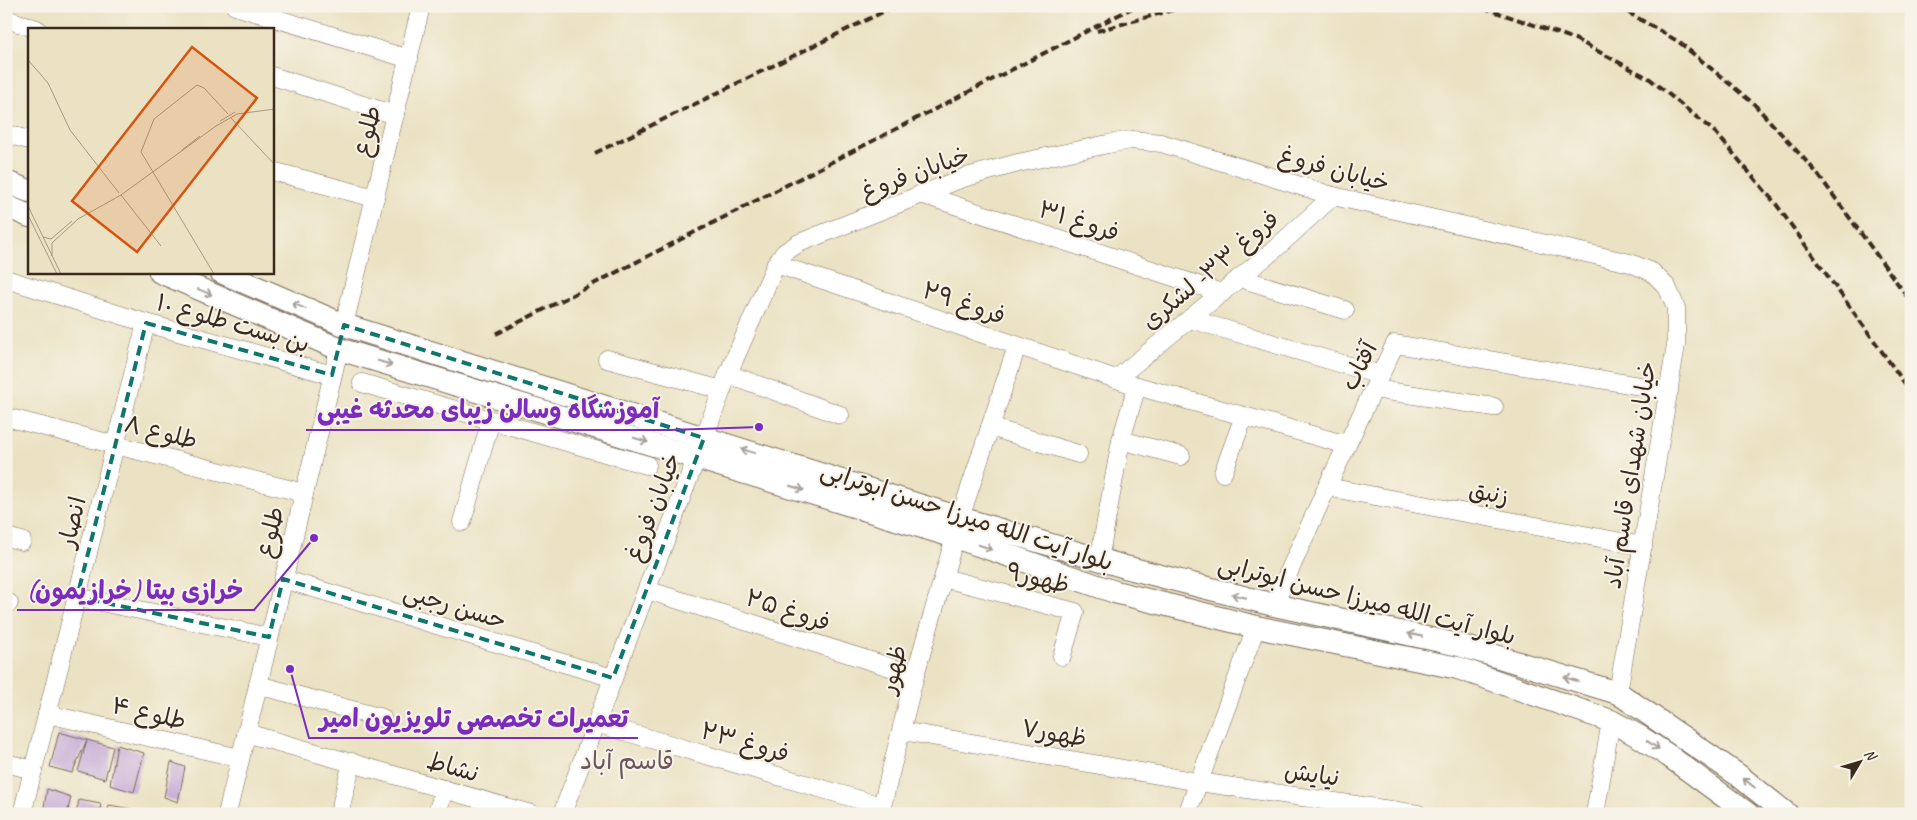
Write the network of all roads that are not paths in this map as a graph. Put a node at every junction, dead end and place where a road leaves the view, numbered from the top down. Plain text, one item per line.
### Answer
1 (235, 6) edge
2 (421, 6) edge
3 (6, 19) edge
4 (34, 28) edge
5 (408, 58) junction
6 (274, 77) edge
7 (395, 115) junction
8 (6, 134) edge
9 (28, 140) edge
10 (274, 172) edge
11 (6, 182) edge
12 (28, 191) edge
13 (921, 194) junction
14 (1333, 196) junction
15 (375, 198) junction
16 (6, 206) edge
17 (28, 216) edge
18 (776, 264) junction
19 (1652, 272) joint
20 (165, 274) edge
21 (226, 274) edge
22 (1239, 278) junction
23 (6, 279) edge
24 (1222, 294) junction
25 (1345, 310) dead end
26 (1190, 319) junction
27 (146, 323) junction
28 (344, 325) junction
29 (1017, 346) junction
30 (339, 349) junction
31 (607, 359) dead end
32 (415, 373) junction
33 (728, 374) junction
34 (332, 375) junction
35 (1116, 379) junction
36 (1377, 382) junction
37 (362, 383) dead end
38 (1137, 386) junction
39 (722, 390) junction
40 (1668, 391) junction
41 (409, 396) junction
42 (1494, 408) dead end
43 (840, 414) dead end
44 (1244, 416) junction
45 (6, 417) edge
46 (491, 420) junction
47 (990, 427) junction
48 (604, 429) junction
49 (1122, 440) junction
50 (116, 445) junction
51 (1347, 445) junction
52 (701, 447) junction
53 (598, 451) junction
54 (1078, 454) dead end
55 (1181, 456) dead end
56 (647, 465) dead end
57 (1223, 473) dead end
58 (1327, 487) junction
59 (304, 493) junction
60 (462, 522) dead end
61 (957, 527) junction
62 (1643, 546) junction
63 (1099, 560) junction
64 (944, 578) junction
65 (283, 579) junction
66 (647, 590) junction
67 (77, 596) junction
68 (1274, 605) junction
69 (1256, 627) junction
70 (269, 637) junction
71 (1062, 656) dead end
72 (915, 675) junction
73 (613, 678) junction
74 (258, 685) junction
75 (1618, 693) junction
76 (47, 714) junction
77 (382, 718) dead end
78 (1611, 721) junction
79 (596, 724) junction
80 (902, 731) junction
81 (246, 732) junction
82 (240, 758) junction
83 (352, 762) junction
84 (6, 763) edge
85 (33, 770) junction
86 (1199, 782) junction
87 (444, 789) junction
88 (880, 810) edge
89 (22, 814) edge
90 (227, 814) edge
91 (339, 814) edge
92 (437, 814) edge
93 (531, 814) edge
94 (562, 814) edge
95 (1187, 814) edge
96 (1418, 814) edge
97 (1595, 814) edge
98 (1748, 814) edge
99 (1787, 814) edge

1 - 5 street
2 - 5 street, طلوع
3 - 4 street
5 - 7 street, طلوع
6 - 7 street
7 - 15 street, طلوع
8 - 9 street
10 - 15 street
11 - 12 main road
13 - 14 street, خیابان فروغ
13 - 18 street, خیابان فروغ
13 - 24 street, فروغ ۳۱
14 - 19 street, خیابان فروغ
14 - 22 street, فروغ ۳۳- لشکری
15 - 28 street, طلوع
16 - 17 main road
18 - 29 street, فروغ ۲۹
18 - 33 street, خیابان فروغ
19 - 40 street, خیابان شهدای قاسم آباد
20 -> 30 main road, بلوار آیت الله میرزا حسن ابوترابی
28 -> 21 main road, بلوار آیت الله میرزا حسن ابوترابی
22 - 24 street, فروغ ۳۳- لشکری
22 - 25 street
23 - 27 street, بن بست طلوع ۱۰
24 - 26 street, فروغ ۳۳- لشکری
26 - 35 street, فروغ ۳۳- لشکری
26 - 36 street
27 - 34 street, بن بست طلوع ۱۰
27 - 50 street, انصار
28 - 30 main road
28 - 52 main road, بلوار آیت الله میرزا حسن ابوترابی
29 - 35 street, فروغ ۲۹
29 - 47 street, ظهور
30 -> 32 main road, بلوار آیت الله میرزا حسن ابوترابی
30 - 34 street, طلوع
31 - 39 street
32 - 41 street
32 - 48 main road, بلوار آیت الله میرزا حسن ابوترابی
33 - 39 street, خیابان فروغ
33 - 43 street
34 - 59 street, طلوع
35 - 38 street, فروغ ۲۹
36 - 40 street, آفتاب
36 - 42 street
36 - 51 street, آفتاب
37 - 41 street
38 - 44 street, فروغ ۲۹
38 - 49 street
39 - 52 street, خیابان فروغ
40 - 62 street, خیابان شهدای قاسم آباد
41 - 46 street
44 - 51 street, فروغ ۲۹
44 - 57 street
45 - 50 street, طلوع ۸
46 - 53 street
46 - 60 street
47 - 54 street
47 - 61 street, ظهور
48 -> 52 main road, بلوار آیت الله میرزا حسن ابوترابی
48 - 53 street
49 - 55 street
49 - 63 street
50 - 59 street, طلوع ۸
50 - 67 street, انصار
51 - 58 street, آفتاب
52 - 61 main road, بلوار آیت الله میرزا حسن ابوترابی
52 - 66 street, خیابان فروغ
53 - 56 street
58 - 62 street, زنبق
58 - 68 street, آفتاب
59 - 65 street, طلوع
61 - 63 main road, بلوار آیت الله میرزا حسن ابوترابی
61 - 64 street, ظهور
61 -> 69 main road, بلوار آیت الله میرزا حسن ابوترابی
62 - 75 street, خیابان شهدای قاسم آباد
68 -> 63 main road, بلوار آیت الله میرزا حسن ابوترابی
64 - 71 street, ظهور۹
64 - 72 street, ظهور
65 - 70 street, طلوع
65 - 73 street, حسن رجبی
66 - 72 street, فروغ ۲۵
66 - 73 street, خیابان فروغ
67 - 70 street
67 - 76 street, انصار
75 -> 68 main road, بلوار آیت الله میرزا حسن ابوترابی
69 - 78 main road, بلوار آیت الله میرزا حسن ابوترابی
69 - 86 street
70 - 74 street, طلوع
72 - 80 street, ظهور
73 - 79 street, خیابان فروغ
74 - 77 street
74 - 81 street, طلوع
75 - 78 main road
99 -> 75 main road, بلوار آیت الله میرزا حسن ابوترابی
76 - 82 street, طلوع ۴
76 - 85 street, انصار
78 - 97 street
78 -> 98 main road, بلوار آیت الله میرزا حسن ابوترابی
79 - 88 street, فروغ ۲۳
79 - 94 street, خیابان فروغ
80 - 86 street, ظهور۷
80 - 88 street, ظهور
81 - 82 street, طلوع
81 - 83 street, نشاط
82 - 90 street, طلوع
83 - 87 street, نشاط
83 - 91 street
84 - 85 street
85 - 89 street, انصار
86 - 95 street
86 - 96 street, نيايش
87 - 92 street
87 - 93 street, نشاط

